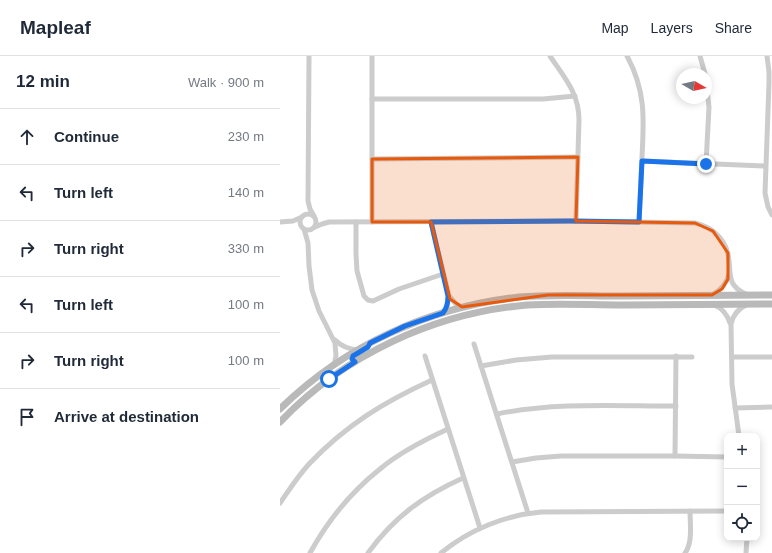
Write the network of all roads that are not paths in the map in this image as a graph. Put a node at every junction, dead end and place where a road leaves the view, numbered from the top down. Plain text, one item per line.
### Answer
1 (309, 56) edge
2 (372, 56) edge
3 (550, 56) edge
4 (627, 56) edge
5 (700, 56) edge
6 (766, 56) edge
7 (703, 68) edge
8 (575, 96) junction
9 (372, 99) junction
10 (709, 104) edge
11 (578, 157) junction
12 (372, 159) junction
13 (642, 161) junction
14 (706, 164) junction
15 (765, 166) junction
16 (308, 201) junction
17 (772, 215) edge
18 (302, 216) junction
19 (314, 217) junction
20 (576, 221) junction
21 (280, 222) edge
22 (286, 222) junction
23 (330, 222) junction
24 (356, 222) junction
25 (372, 222) junction
26 (431, 222) junction
27 (639, 222) junction
28 (314, 228) junction
29 (303, 229) junction
30 (308, 243) junction
31 (729, 273) junction
32 (443, 274) junction
33 (712, 295) junction
34 (747, 295) junction
35 (772, 295) edge
36 (448, 296) junction
37 (712, 304) junction
38 (747, 304) junction
39 (772, 304) edge
40 (462, 308) junction
41 (443, 313) junction
42 (731, 324) junction
43 (334, 339) junction
44 (370, 343) junction
45 (474, 344) dead end
46 (358, 350) junction
47 (424, 356) dead end
48 (676, 356) junction
49 (692, 357) dead end
50 (772, 357) edge
51 (732, 358) junction
52 (355, 362) junction
53 (334, 365) junction
54 (481, 366) junction
55 (432, 380) junction
56 (676, 406) junction
57 (772, 407) edge
58 (735, 408) junction
59 (280, 409) edge
60 (497, 414) junction
61 (280, 422) edge
62 (448, 428) junction
63 (739, 433) edge
64 (675, 456) junction
65 (724, 457) edge
66 (512, 462) junction
67 (463, 478) junction
68 (280, 503) edge
69 (690, 510) junction
70 (724, 511) edge
71 (528, 513) junction
72 (480, 528) junction
73 (747, 541) edge
74 (444, 552) edge
75 (310, 553) edge
76 (368, 553) edge
77 (685, 553) edge
78 (746, 553) edge

1 - 16 street
2 - 9 street
3 - 8 street
4 - 13 street
5 - 7 street
6 - 15 street
8 - 9 street
8 - 11 street
9 - 12 street
10 - 14 street
11 - 12 street
11 - 20 street
12 - 25 street
13 - 14 street
13 - 27 street
14 - 15 street
15 - 17 street
16 - 18 street
16 - 19 street
18 - 19 street
18 - 22 street
18 - 29 street
19 - 23 street
19 - 28 street
20 - 26 street
20 - 27 street
21 - 22 street
22 - 29 street
23 - 24 street
23 - 28 street
24 - 25 street
24 - 32 street
25 - 26 street
26 - 32 street
27 - 31 street
28 - 29 street
28 - 30 street
29 - 30 street
30 - 43 street
31 - 33 street
31 - 34 street
32 - 36 street
33 - 34 street
33 - 40 street
34 - 35 street
36 - 40 street
36 - 41 street
37 - 38 street
37 - 42 street
37 - 52 street
38 - 39 street
38 - 42 street
40 - 41 street
41 - 44 street
42 - 51 street
43 - 46 street
43 - 53 street
44 - 46 street
44 - 52 street
45 - 54 street
46 - 53 street
47 - 55 street
48 - 49 street
48 - 54 street
48 - 56 street
50 - 51 street
51 - 58 street
52 - 61 street
53 - 59 street
54 - 60 street
55 - 62 street
55 - 68 street
56 - 60 street
56 - 64 street
57 - 58 street
58 - 63 street
60 - 66 street
62 - 67 street
62 - 75 street
64 - 65 street
64 - 66 street
66 - 71 street
67 - 72 street
67 - 76 street
69 - 70 street
69 - 71 street
69 - 77 street
71 - 72 street
72 - 74 street
73 - 78 street

